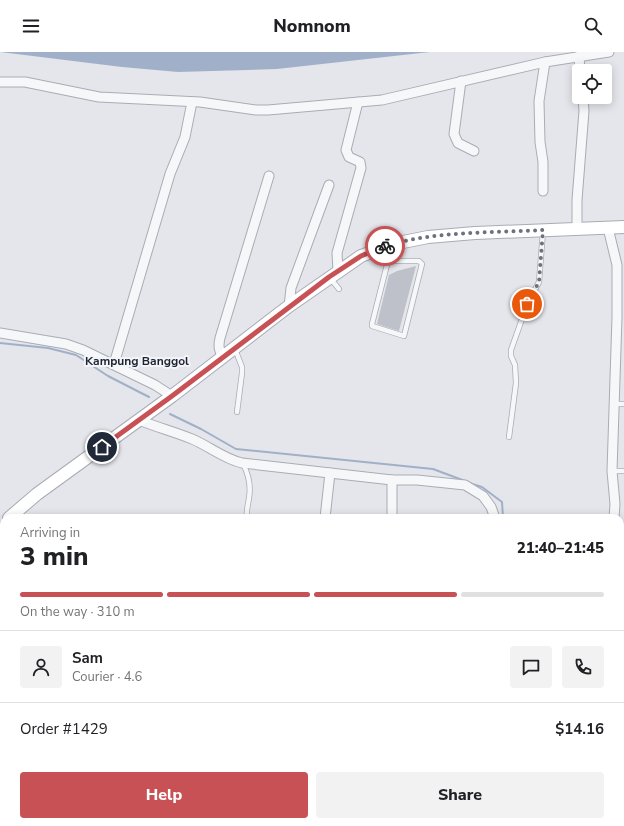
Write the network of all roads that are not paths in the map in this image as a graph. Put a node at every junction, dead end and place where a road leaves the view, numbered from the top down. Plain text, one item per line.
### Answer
1 (609, 52) edge
2 (579, 56) junction
3 (545, 62) junction
4 (580, 64) edge
5 (461, 81) junction
6 (0, 82) edge
7 (192, 102) junction
8 (358, 102) junction
9 (584, 104) edge
10 (474, 151) dead end
11 (269, 176) dead end
12 (329, 185) dead end
13 (543, 191) dead end
14 (624, 227) edge
15 (608, 228) junction
16 (577, 229) junction
17 (543, 230) junction
18 (393, 244) junction
19 (624, 252) edge
20 (614, 253) junction
21 (388, 261) junction
22 (334, 274) junction
23 (620, 284) edge
24 (339, 289) dead end
25 (289, 306) junction
26 (620, 317) edge
27 (0, 333) edge
28 (235, 349) junction
29 (223, 358) junction
30 (114, 364) junction
31 (172, 396) junction
32 (614, 404) junction
33 (624, 404) edge
34 (237, 412) dead end
35 (139, 420) junction
36 (509, 437) dead end
37 (242, 463) junction
38 (612, 471) junction
39 (624, 471) edge
40 (330, 473) junction
41 (392, 480) junction
42 (620, 504) edge
43 (14, 514) edge
44 (246, 514) edge
45 (325, 514) edge
46 (392, 514) edge
47 (494, 514) edge
48 (616, 514) edge

1 - 2 street
2 - 3 street
2 - 4 street
3 - 5 street
3 - 13 street
5 - 8 street
5 - 10 street
6 - 7 street
7 - 8 street
7 - 30 street
8 - 22 street
9 - 16 street
11 - 29 street
12 - 25 street
14 - 15 main road
15 - 16 main road
15 - 20 street
16 - 17 main road
17 - 18 main road
17 - 36 lane
18 - 21 lane
18 - 22 main road
19 - 20 street
20 - 23 street
21 - 21 lane
22 - 24 lane
22 - 25 main road
23 - 26 street
25 - 28 main road
26 - 32 street
27 - 30 street
28 - 29 main road
28 - 34 lane
29 - 31 main road
30 - 31 street
31 - 35 main road
32 - 33 lane
32 - 38 street
35 - 37 street
35 - 43 main road
37 - 40 street
37 - 44 lane
38 - 39 lane
38 - 42 street
40 - 41 street
40 - 45 street
41 - 46 street
41 - 47 street
42 - 48 street

